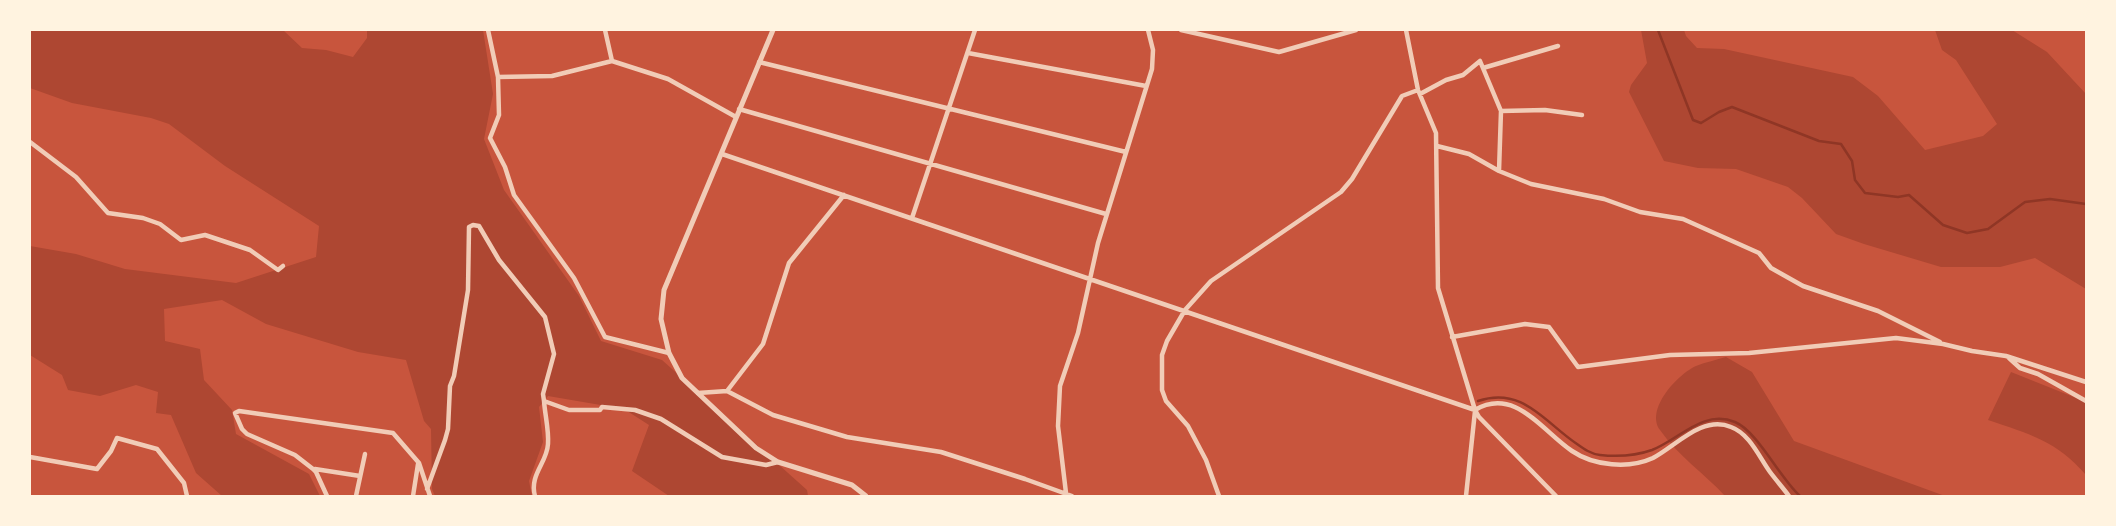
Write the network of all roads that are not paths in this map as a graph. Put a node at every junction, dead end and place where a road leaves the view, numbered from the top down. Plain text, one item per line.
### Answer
1 (488, 30) edge
2 (605, 30) edge
3 (772, 30) edge
4 (975, 30) edge
5 (1148, 30) edge
6 (1181, 30) edge
7 (1356, 30) edge
8 (1406, 30) edge
9 (1558, 46) dead end
10 (968, 53) junction
11 (612, 60) junction
12 (759, 62) junction
13 (1483, 68) junction
14 (498, 77) junction
15 (1146, 86) junction
16 (1419, 92) junction
17 (949, 108) junction
18 (740, 109) junction
19 (1501, 111) junction
20 (1582, 115) dead end
21 (736, 117) junction
22 (30, 142) edge
23 (1437, 146) junction
24 (1126, 152) junction
25 (722, 154) junction
26 (930, 164) junction
27 (1499, 171) junction
28 (844, 195) junction
29 (1106, 214) junction
30 (912, 218) junction
31 (283, 266) dead end
32 (1090, 278) junction
33 (1185, 310) junction
34 (1452, 337) junction
35 (1943, 344) junction
36 (669, 353) junction
37 (2006, 356) junction
38 (2086, 382) edge
39 (727, 391) junction
40 (698, 393) junction
41 (544, 401) junction
42 (2086, 401) edge
43 (1475, 410) junction
44 (365, 454) dead end
45 (30, 457) edge
46 (418, 462) junction
47 (778, 462) junction
48 (313, 469) junction
49 (360, 476) junction
50 (427, 489) junction
51 (1066, 493) junction
52 (187, 496) edge
53 (328, 496) edge
54 (356, 496) edge
55 (413, 496) edge
56 (430, 496) edge
57 (536, 496) edge
58 (866, 496) edge
59 (1072, 496) edge
60 (1219, 496) edge
61 (1466, 496) edge
62 (1556, 496) edge
63 (1789, 496) edge

1 - 14 street
2 - 11 street
3 - 12 street
4 - 10 street
5 - 15 street
6 - 7 street
8 - 16 street
9 - 13 street
10 - 15 street
10 - 17 street
11 - 14 street
11 - 21 street
12 - 17 street
12 - 18 street
13 - 16 street
13 - 19 street
14 - 36 street
15 - 24 street
16 - 23 street
16 - 33 street
17 - 24 street
17 - 26 street
18 - 21 street
18 - 26 street
19 - 20 street
19 - 27 street
21 - 25 street
22 - 31 street
23 - 27 street
23 - 34 street
24 - 29 street
25 - 28 street
25 - 36 street
26 - 29 street
26 - 30 street
27 - 35 street
28 - 30 street
28 - 39 street
29 - 32 street
30 - 32 street
32 - 33 street
32 - 51 street
33 - 43 street
33 - 60 street
34 - 35 street
34 - 43 street
35 - 37 street
36 - 40 street
37 - 38 street
37 - 42 street
39 - 40 street
39 - 51 street
40 - 47 street
41 - 47 street
41 - 50 street
41 - 57 street
43 - 61 street
43 - 62 street
43 - 63 street
44 - 49 street
45 - 52 street
46 - 48 street
46 - 50 street
46 - 55 street
47 - 58 street
48 - 49 street
48 - 53 street
49 - 54 street
50 - 56 street
51 - 59 street

